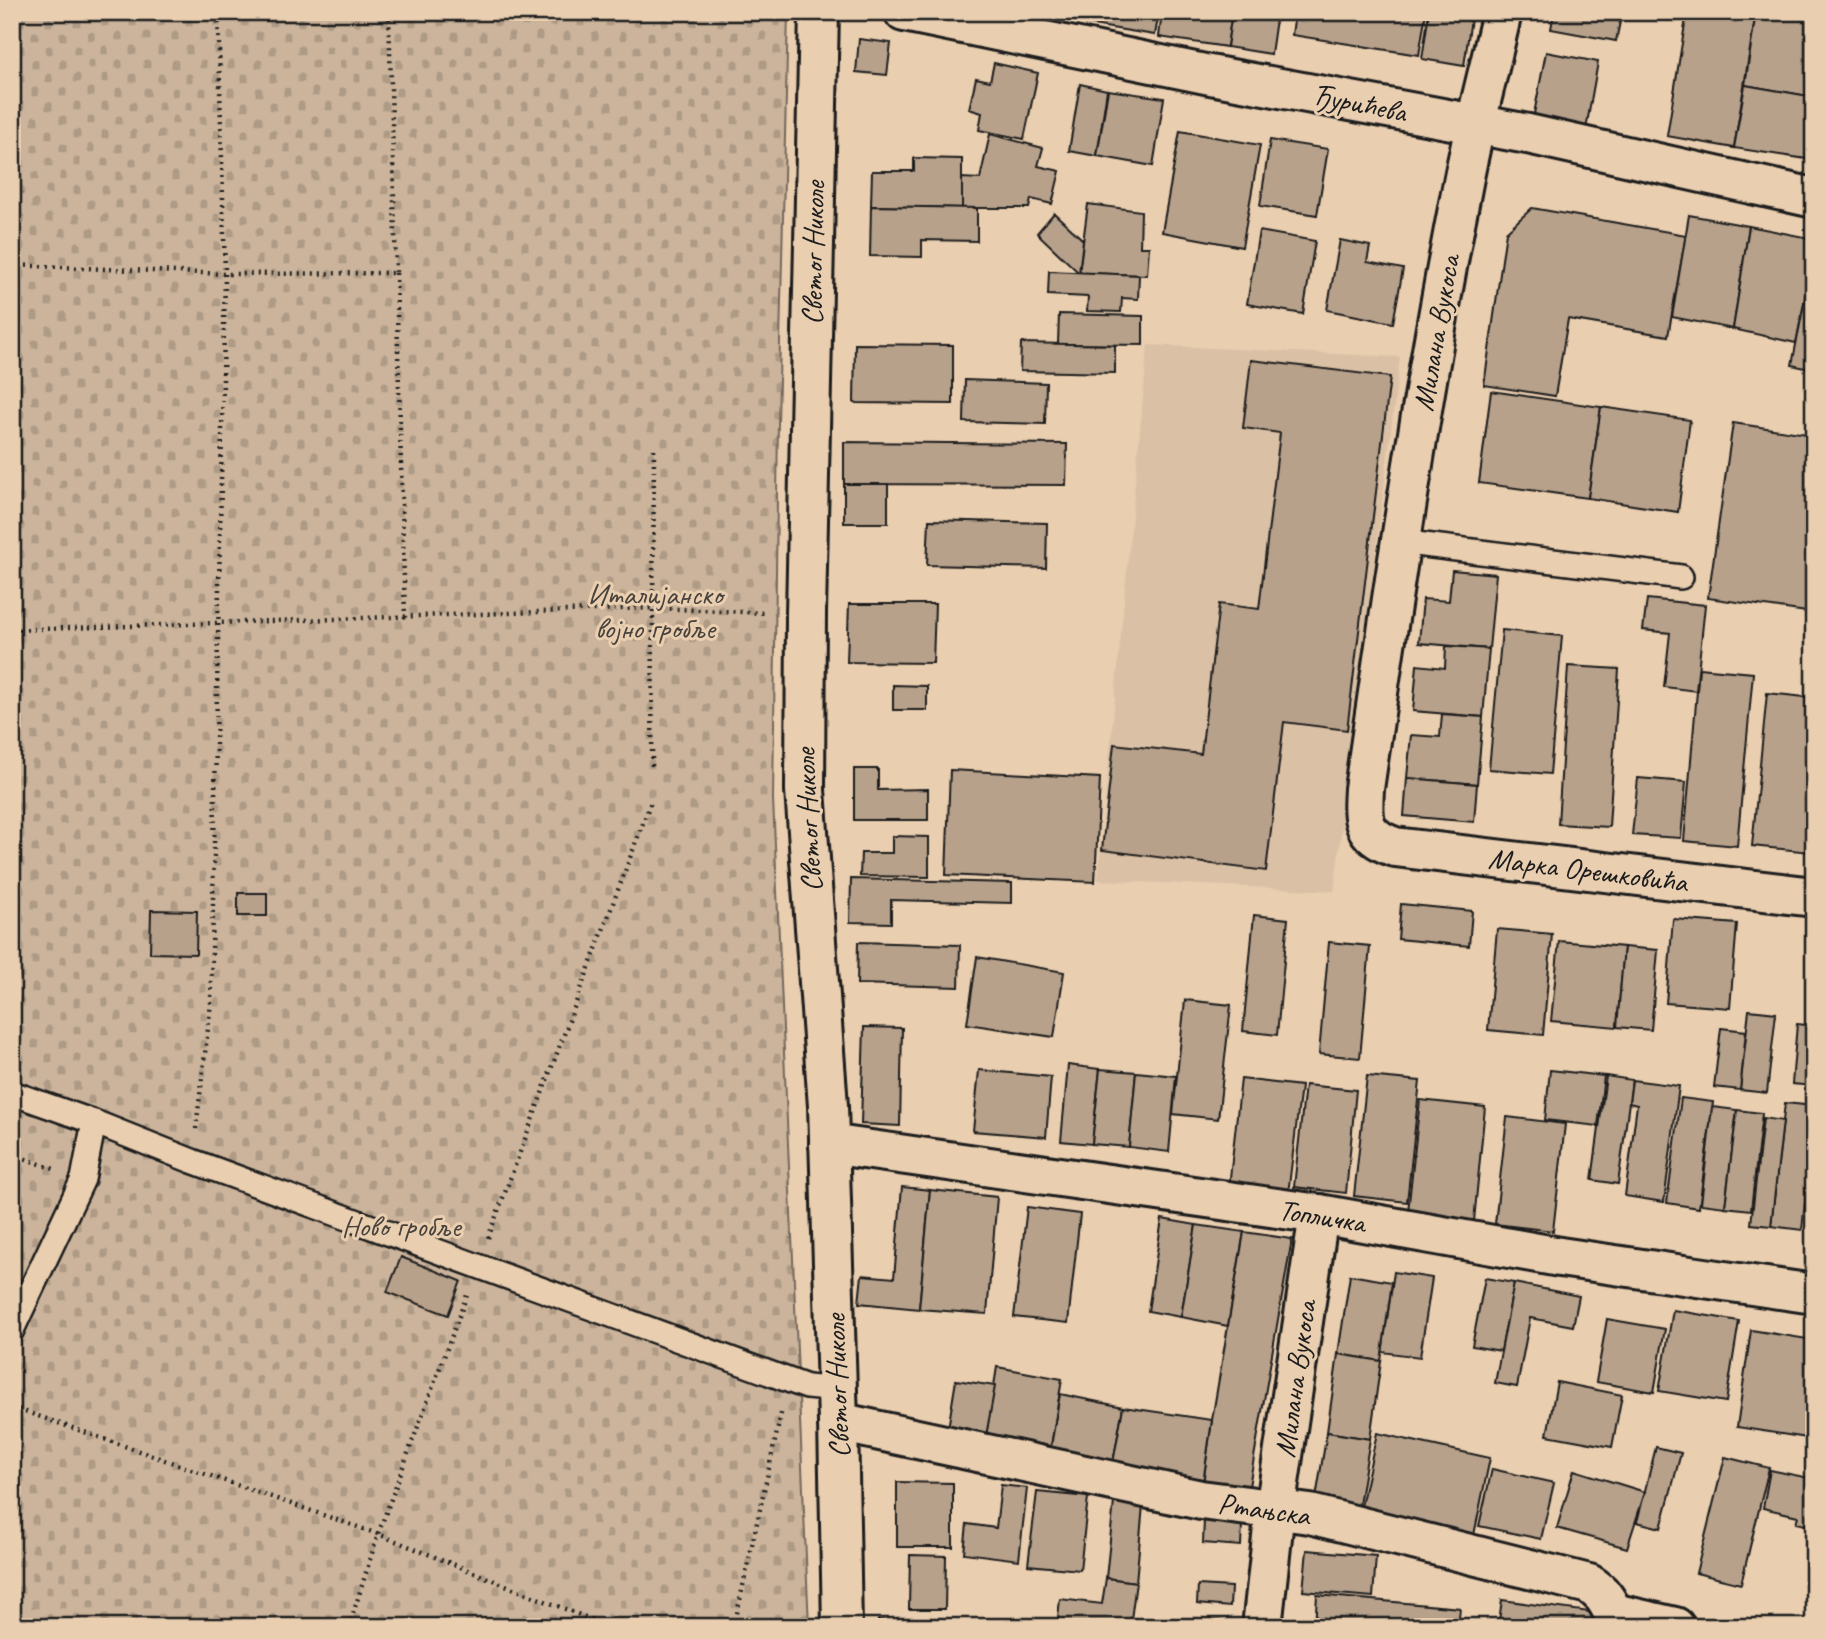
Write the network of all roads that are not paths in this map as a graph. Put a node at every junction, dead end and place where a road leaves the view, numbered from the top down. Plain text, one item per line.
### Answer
1 (820, 12) edge
2 (904, 12) edge
3 (1502, 12) edge
4 (1476, 124) junction
5 (1814, 198) edge
6 (1400, 542) junction
7 (1681, 577) dead end
8 (1369, 830) joint
9 (1814, 897) edge
10 (12, 1093) edge
11 (94, 1122) junction
12 (830, 1144) junction
13 (1319, 1214) junction
14 (1814, 1293) edge
15 (12, 1330) edge
16 (837, 1406) junction
17 (1275, 1510) junction
18 (1613, 1620) edge
19 (842, 1627) edge
20 (1262, 1627) edge
21 (1675, 1627) edge

1 - 12 street, Светог Николе
2 - 4 street, Ђурићева
3 - 4 street, Милана Вукоса
4 - 5 street, Ђурићева
4 - 6 street, Милана Вукоса
6 - 7 lane
6 - 8 street, Милана Вукоса
8 - 9 street, Марка Орешковића
10 - 11 lane
11 - 15 lane
11 - 16 lane
12 - 13 street, Топличка
12 - 16 street, Светог Николе
13 - 14 street, Топличка
13 - 17 street, Милана Вукоса
16 - 17 street, Ртањска
16 - 19 street, Светог Николе
17 - 18 street, Ртањска
17 - 20 street, Милана Вукоса
18 - 21 street, Ртањска

